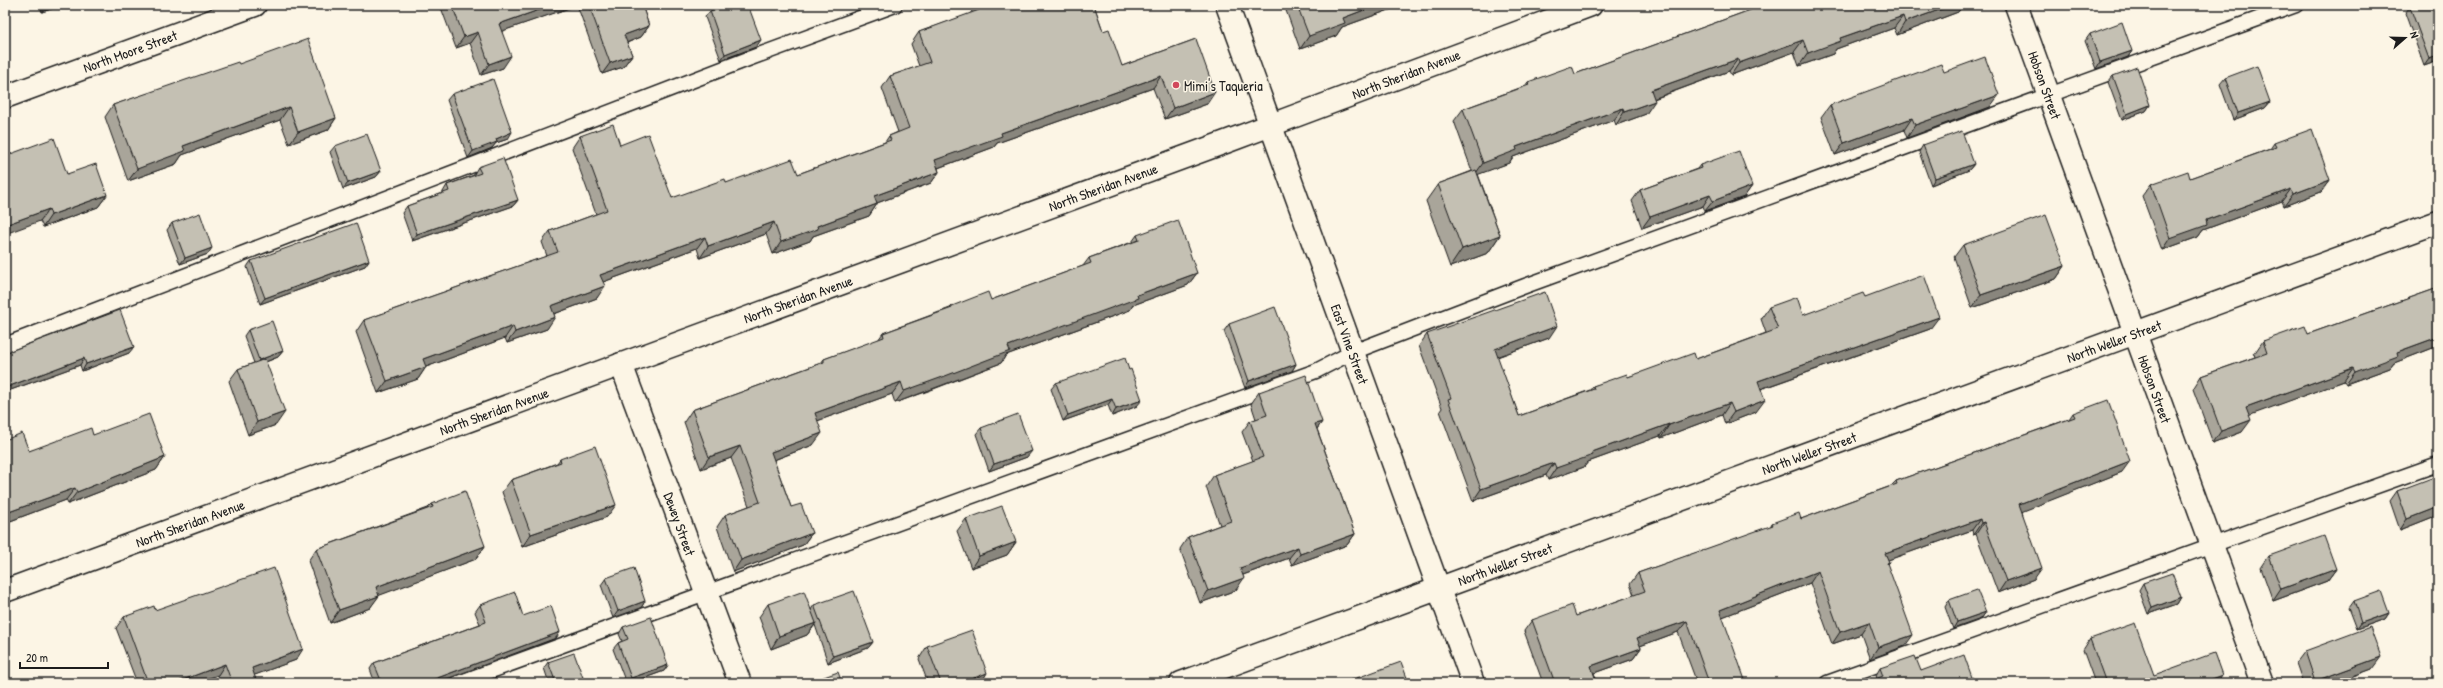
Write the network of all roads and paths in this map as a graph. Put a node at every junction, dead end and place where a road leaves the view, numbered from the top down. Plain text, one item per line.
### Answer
1 (255, 5) edge
2 (895, 5) edge
3 (1227, 5) edge
4 (1591, 5) edge
5 (2016, 5) edge
6 (2296, 5) edge
7 (2048, 95) junction
8 (5, 97) edge
9 (1270, 125) junction
10 (2438, 222) edge
11 (2135, 333) junction
12 (5, 345) edge
13 (1353, 352) junction
14 (621, 364) junction
15 (2438, 464) edge
16 (2212, 546) junction
17 (1439, 589) junction
18 (5, 591) edge
19 (706, 594) junction
20 (458, 683) edge
21 (740, 683) edge
22 (1181, 683) edge
23 (1473, 683) edge
24 (1827, 683) edge
25 (2262, 683) edge

1 - 8 street, North Moore Street
2 - 12 lane
3 - 9 street, East Vine Street
4 - 9 street, North Sheridan Avenue
5 - 7 street, Hobson Street
6 - 7 lane
7 - 11 street, Hobson Street
7 - 13 lane
9 - 13 street, East Vine Street
9 - 14 street, North Sheridan Avenue
10 - 11 street, North Weller Street
11 - 16 street, Hobson Street
11 - 17 street, North Weller Street
13 - 17 street, East Vine Street
13 - 19 lane
14 - 18 street, North Sheridan Avenue
14 - 19 street, Dewey Street
15 - 16 lane
16 - 24 lane
16 - 25 street, Hobson Street
17 - 22 street, North Weller Street
17 - 23 street, East Vine Street
19 - 20 lane
19 - 21 street, Dewey Street

